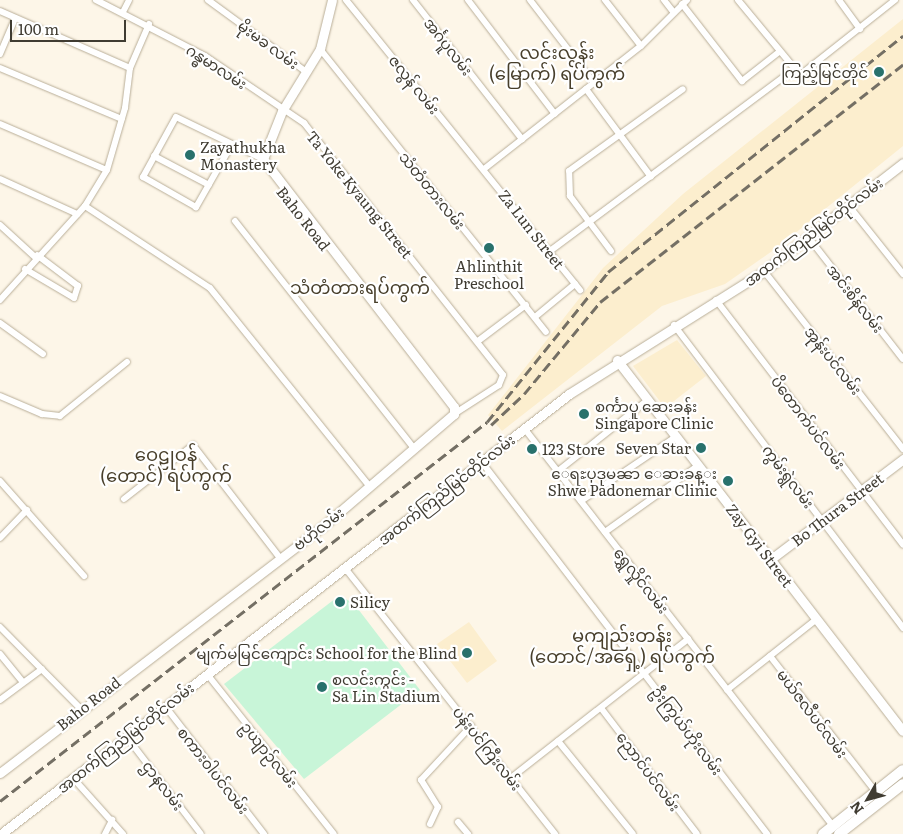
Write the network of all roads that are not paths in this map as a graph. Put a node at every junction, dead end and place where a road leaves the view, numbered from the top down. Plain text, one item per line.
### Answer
1 (96, 0) edge
2 (128, 0) edge
3 (210, 0) edge
4 (332, 0) edge
5 (346, 0) edge
6 (413, 0) edge
7 (468, 0) edge
8 (530, 0) edge
9 (605, 0) edge
10 (664, 0) edge
11 (738, 0) edge
12 (839, 0) edge
13 (894, 0) edge
14 (685, 2) edge
15 (0, 11) edge
16 (123, 12) junction
17 (674, 13) junction
18 (15, 18) junction
19 (149, 24) junction
20 (860, 29) junction
21 (641, 46) junction
22 (320, 49) junction
23 (779, 52) junction
24 (0, 54) edge
25 (0, 68) edge
26 (130, 68) junction
27 (794, 70) junction
28 (305, 71) junction
29 (594, 83) junction
30 (586, 89) junction
31 (683, 89) dead end
32 (282, 110) junction
33 (555, 114) junction
34 (122, 119) junction
35 (0, 124) edge
36 (619, 135) junction
37 (522, 139) junction
38 (232, 144) junction
39 (154, 156) junction
40 (263, 159) junction
41 (902, 165) edge
42 (484, 169) junction
43 (108, 170) junction
44 (651, 177) junction
45 (0, 179) edge
46 (209, 185) junction
47 (85, 206) junction
48 (849, 206) junction
49 (77, 214) junction
50 (588, 220) junction
51 (235, 221) dead end
52 (0, 225) edge
53 (809, 238) junction
54 (612, 250) dead end
55 (550, 251) junction
56 (36, 256) junction
57 (25, 269) junction
58 (764, 271) junction
59 (903, 274) edge
60 (575, 284) junction
61 (580, 290) dead end
62 (0, 299) edge
63 (716, 300) junction
64 (526, 305) junction
65 (535, 317) junction
66 (0, 323) edge
67 (674, 325) junction
68 (546, 332) dead end
69 (478, 341) junction
70 (44, 354) dead end
71 (903, 359) edge
72 (617, 360) junction
73 (127, 362) dead end
74 (0, 396) edge
75 (648, 400) junction
76 (454, 414) junction
77 (524, 428) junction
78 (677, 436) junction
79 (415, 450) junction
80 (903, 450) edge
81 (903, 459) edge
82 (481, 461) junction
83 (699, 465) junction
84 (558, 471) junction
85 (0, 482) edge
86 (370, 487) junction
87 (862, 491) junction
88 (124, 499) dead end
89 (581, 501) junction
90 (27, 510) junction
91 (823, 520) junction
92 (605, 532) junction
93 (0, 538) edge
94 (903, 545) edge
95 (280, 558) junction
96 (771, 559) junction
97 (345, 568) junction
98 (84, 576) dead end
99 (817, 619) junction
100 (0, 628) edge
101 (903, 628) edge
102 (177, 636) joint
103 (688, 639) junction
104 (0, 654) edge
105 (770, 656) junction
106 (42, 669) junction
107 (645, 673) junction
108 (207, 674) junction
109 (23, 682) junction
110 (726, 690) junction
111 (0, 700) edge
112 (165, 706) junction
113 (80, 708) junction
114 (601, 708) junction
115 (471, 726) junction
116 (903, 731) edge
117 (126, 736) junction
118 (558, 740) junction
119 (903, 770) edge
120 (0, 773) edge
121 (73, 778) junction
122 (512, 778) junction
123 (903, 784) edge
124 (876, 792) junction
125 (112, 820) junction
126 (458, 822) dead end
127 (430, 824) dead end
128 (836, 830) edge
129 (1, 834) edge
130 (105, 834) edge
131 (123, 834) edge
132 (201, 834) edge
133 (264, 834) edge
134 (334, 834) edge
135 (468, 834) edge
136 (555, 834) edge
137 (633, 834) edge
138 (697, 834) edge
139 (767, 834) edge
140 (823, 834) edge

1 - 16 street, ဂန္ဓမာလမ်း
2 - 16 street
3 - 28 street, မိုးမခ လမ်း
4 - 22 main road
5 - 42 street, ဇလွန် လမ်း
6 - 37 street, အင်္ဂပူလမ်း
7 - 33 street
8 - 29 street
9 - 21 street
10 - 17 street
11 - 23 street
12 - 20 street
13 - 20 street
14 - 17 street
14 - 23 street
15 - 18 street
16 - 19 street, ဂန္ဓမာလမ်း
17 - 21 street
18 - 24 street
18 - 26 street
19 - 26 street
19 - 32 street, ဂန္ဓမာလမ်း
20 - 27 street
21 - 29 street
22 - 28 main road
22 - 64 street, သံတံတားလမ်း
23 - 27 street
25 - 34 street
26 - 34 street
27 - 44 street
28 - 32 main road
29 - 30 street
30 - 33 street
30 - 36 street
31 - 36 street
32 - 40 main road
32 - 69 street, Ta Yoke Kyaung Street
33 - 37 street
34 - 43 street
35 - 43 street
36 - 44 street
36 - 50 street
37 - 42 street
38 - 39 street
38 - 40 street
38 - 46 street
39 - 46 street
39 - 46 street
40 - 76 main road, Baho Road
41 - 48 main road, အထက်ကြည်မြင်တိုင်လမ်း
42 - 55 street, Za Lun Street
43 - 47 street
44 - 50 street
45 - 49 street
47 - 49 street
47 - 86 street
48 - 53 main road, အထက်ကြည်မြင်တိုင်လမ်း
48 - 59 street
49 - 56 street
50 - 54 street
50 - 55 street
51 - 79 street
52 - 56 street
53 - 58 main road, အထက်ကြည်မြင်တိုင်လမ်း
53 - 71 street, အင်းစိန်လမ်း
55 - 60 street, Za Lun Street
56 - 57 street
56 - 57 street
57 - 62 street
58 - 63 main road, အထက်ကြည်မြင်တိုင်လမ်း
58 - 80 street, အုန်းပင်လမ်း
60 - 61 street, Za Lun Street
60 - 65 street
63 - 67 main road, အထက်ကြည်မြင်တိုင်လမ်း
63 - 87 street, ပိတောက်ပင်လမ်း
64 - 65 street, သံတံတားလမ်း
64 - 69 street
65 - 68 street, သံတံတားလမ်း
66 - 70 street
67 - 72 main road, အထက်ကြည်မြင်တိုင်လမ်း
67 - 91 street, ကွမ်းရွဲလမ်း
69 - 76 street, Ta Yoke Kyaung Street
72 - 75 main road, Zay Gyi Street
72 - 77 main road, အထက်ကြည်မြင်တိုင်လမ်း
73 - 74 street
75 - 78 main road, Zay Gyi Street
75 - 84 street
76 - 79 main road, ဗဟိုလမ်း
77 - 82 main road, အထက်ကြည်မြင်တိုင်လမ်း
77 - 84 street, ရွှေလှိုင်လမ်း
78 - 83 main road, Zay Gyi Street
78 - 89 street
79 - 86 main road, ဗဟိုလမ်း
81 - 87 main road, Bo Thura Street
82 - 97 main road, အထက်ကြည်မြင်တိုင်လမ်း
82 - 107 street, ဦးကြွယ်ဟိုးလမ်း
83 - 92 street
83 - 96 main road, Zay Gyi Street
84 - 89 street, ရွှေလှိုင်လမ်း
85 - 90 street
86 - 95 main road, ဗဟိုလမ်း
87 - 91 main road, Bo Thura Street
87 - 94 street, ပိတောက်ပင်လမ်း
88 - 95 street
89 - 92 street, ရွှေလှိုင်လမ်း
90 - 93 street
90 - 98 street
91 - 96 main road, Bo Thura Street
91 - 101 street, ကွမ်းရွဲလမ်း
92 - 103 street, ရွှေလှိုင်လမ်း
95 - 102 main road, ဗဟိုလမ်း
96 - 99 main road, Zay Gyi Street
97 - 108 main road, အထက်ကြည်မြင်တိုင်လမ်း
97 - 115 street, ပန်းပင်ကြီးလမ်း
99 - 105 street
99 - 116 main road, Zay Gyi Street
100 - 106 street
102 - 113 main road, Baho Road
103 - 107 street
103 - 110 street, ရွှေလှိုင်လမ်း
104 - 109 street
105 - 110 street
105 - 124 street, မယ်ဇလီပင်လမ်း
106 - 109 street
106 - 113 street
107 - 114 street
107 - 139 street, ဦးကြွယ်ဟိုးလမ်း
108 - 112 main road, အထက်ကြည်မြင်တိုင်လမ်း
108 - 134 street, ဥယျာဉ်လမ်း
109 - 111 street
110 - 128 street, ရွှေလှိုင်လမ်း
112 - 117 main road, အထက်ကြည်မြင်တိုင်လမ်း
112 - 133 street, စကားဝါပင်လမ်း
113 - 120 main road, Baho Road
114 - 118 street
114 - 138 street, ညောင်ပင်လမ်း
115 - 122 street, ပန်းပင်ကြီးလမ်း
115 - 127 street
117 - 121 main road, အထက်ကြည်မြင်တိုင်လမ်း
117 - 132 street, ဌာနလမ်း
118 - 122 street
118 - 137 street
119 - 124 main road
121 - 125 street
121 - 129 main road, အထက်ကြည်မြင်တိုင်လမ်း
122 - 136 street, ပန်းပင်ကြီးလမ်း
123 - 128 main road
124 - 128 main road
125 - 130 street
125 - 131 street
126 - 135 street
128 - 140 main road

